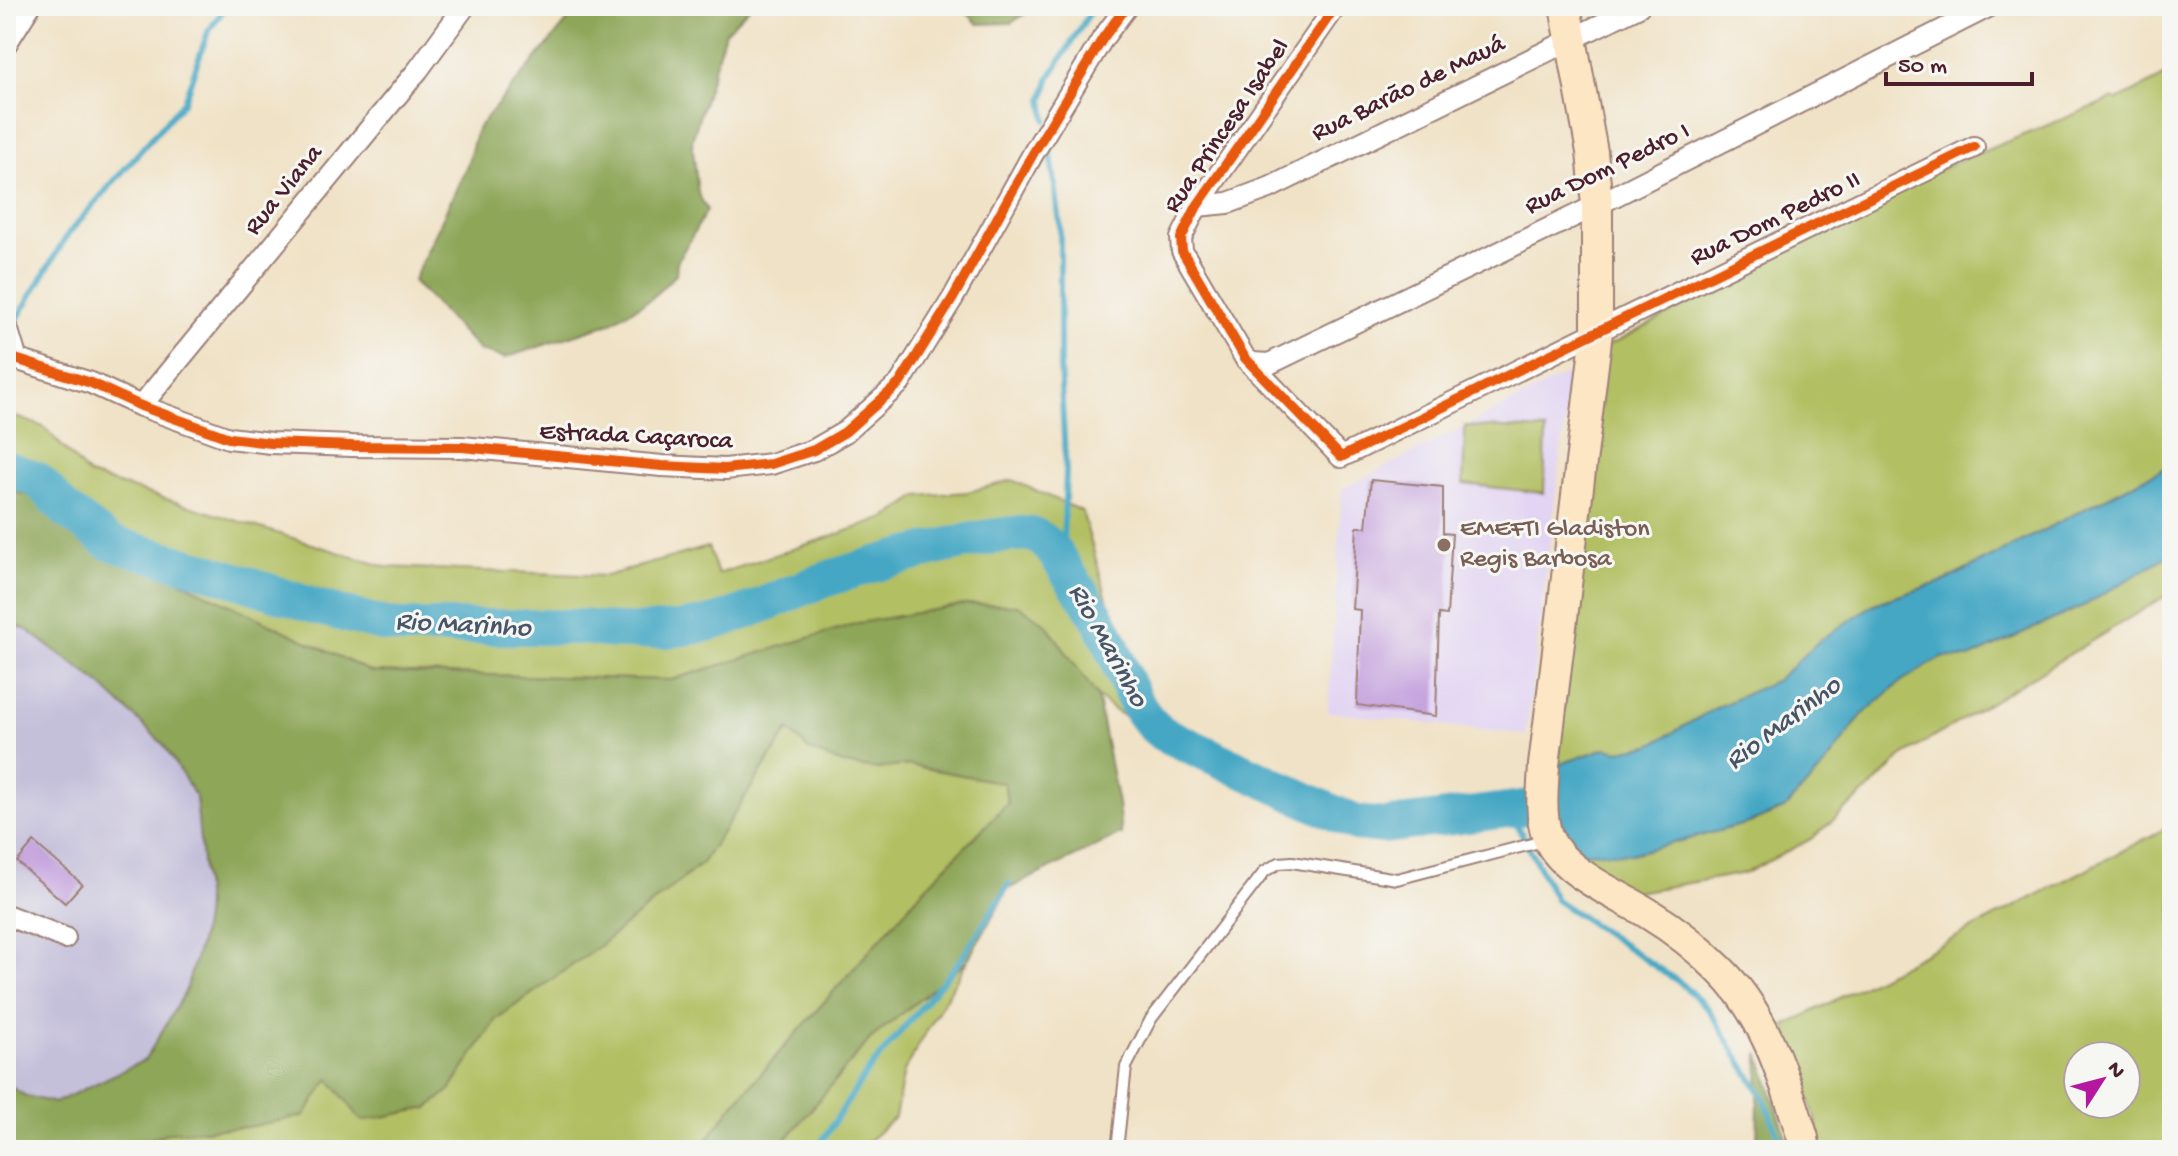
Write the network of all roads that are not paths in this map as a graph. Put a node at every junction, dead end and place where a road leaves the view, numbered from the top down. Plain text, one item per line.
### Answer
1 (30, 6) edge
2 (465, 6) edge
3 (1127, 6) edge
4 (1336, 6) edge
5 (1565, 6) edge
6 (1639, 6) edge
7 (1990, 6) edge
8 (1573, 38) junction
9 (6, 44) edge
10 (1974, 147) dead end
11 (1597, 205) junction
12 (1197, 206) junction
13 (6, 324) edge
14 (1597, 332) junction
15 (11, 357) edge
16 (1245, 358) junction
17 (141, 406) junction
18 (1547, 836) junction
19 (6, 915) edge
20 (65, 938) dead end
21 (1117, 1150) edge
22 (1805, 1150) edge

1 - 9 street
2 - 17 street, Rua Viana
3 - 17 street, Estrada Caçaroca
4 - 12 street, Rua Princesa Isabel
5 - 8 main road
6 - 8 street, Rua Barão de Mauá
7 - 11 street, Rua Dom Pedro I
8 - 11 main road
8 - 12 street, Rua Barão de Mauá
10 - 14 street, Rua Dom Pedro II
11 - 14 main road
11 - 16 street, Rua Dom Pedro I
12 - 16 street, Rua Princesa Isabel
13 - 15 street
14 - 16 street, Rua Dom Pedro II
14 - 18 main road
15 - 17 street, Estrada Caçaroca
18 - 21 lane
18 - 22 main road
19 - 20 street

